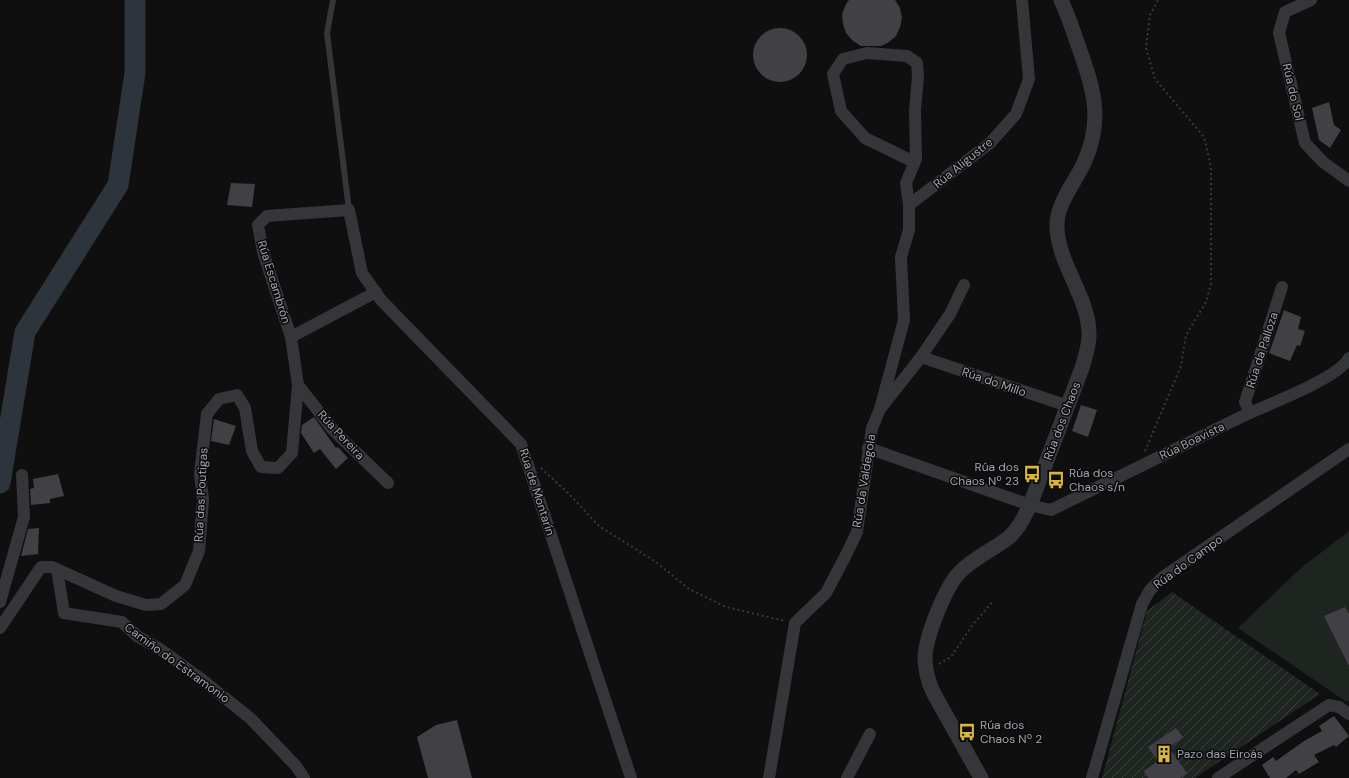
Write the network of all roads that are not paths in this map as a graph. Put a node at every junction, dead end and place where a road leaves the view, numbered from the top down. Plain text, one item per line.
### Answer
1 (333, 0) edge
2 (1022, 0) edge
3 (1061, 0) edge
4 (1311, 0) edge
5 (914, 162) junction
6 (1349, 181) edge
7 (909, 205) junction
8 (349, 210) junction
9 (964, 285) dead end
10 (1282, 287) dead end
11 (376, 292) junction
12 (291, 337) junction
13 (921, 357) junction
14 (1349, 358) edge
15 (298, 385) junction
16 (1068, 406) junction
17 (880, 409) junction
18 (1250, 413) junction
19 (868, 448) junction
20 (1349, 449) edge
21 (22, 476) dead end
22 (388, 483) dead end
23 (1030, 505) junction
24 (57, 569) junction
25 (0, 602) edge
26 (0, 628) edge
27 (1349, 714) edge
28 (870, 734) dead end
29 (304, 778) edge
30 (632, 778) edge
31 (769, 778) edge
32 (847, 778) edge
33 (981, 778) edge
34 (1092, 778) edge
35 (1218, 778) edge

1 - 8 lane
2 - 7 street, Rúa Aligustre
3 - 16 street, Rúa dos Chaos
4 - 6 street, Rúa do Sol
5 - 5 street
5 - 7 street
7 - 17 street
8 - 11 street, Rúa de Montarín
8 - 12 street, Rúa Escambrón
9 - 13 street, Rúa da Valdegola
10 - 18 street, Rúa da Palloza
11 - 12 street
11 - 30 street, Rúa de Montarín
12 - 15 street, Rúa Escambrón
13 - 16 street, Rúa do Millo
13 - 17 street, Rúa da Valdegola
14 - 18 street, Rúa Boavista
15 - 22 street, Rúa Pereira
15 - 24 street, Rúa das Poutigas
16 - 23 street, Rúa dos Chaos
17 - 19 street, Rúa da Valdegola
18 - 23 street, Rúa Boavista
19 - 23 street, Rúa Boavista
19 - 31 street, Rúa da Valdegola
20 - 34 street, Rúa do Campo
21 - 25 street
23 - 33 street, Rúa dos Chaos
24 - 26 street, Rúa das Poutigas
24 - 29 street, Camiño do Estramonio
27 - 35 street
28 - 32 street

